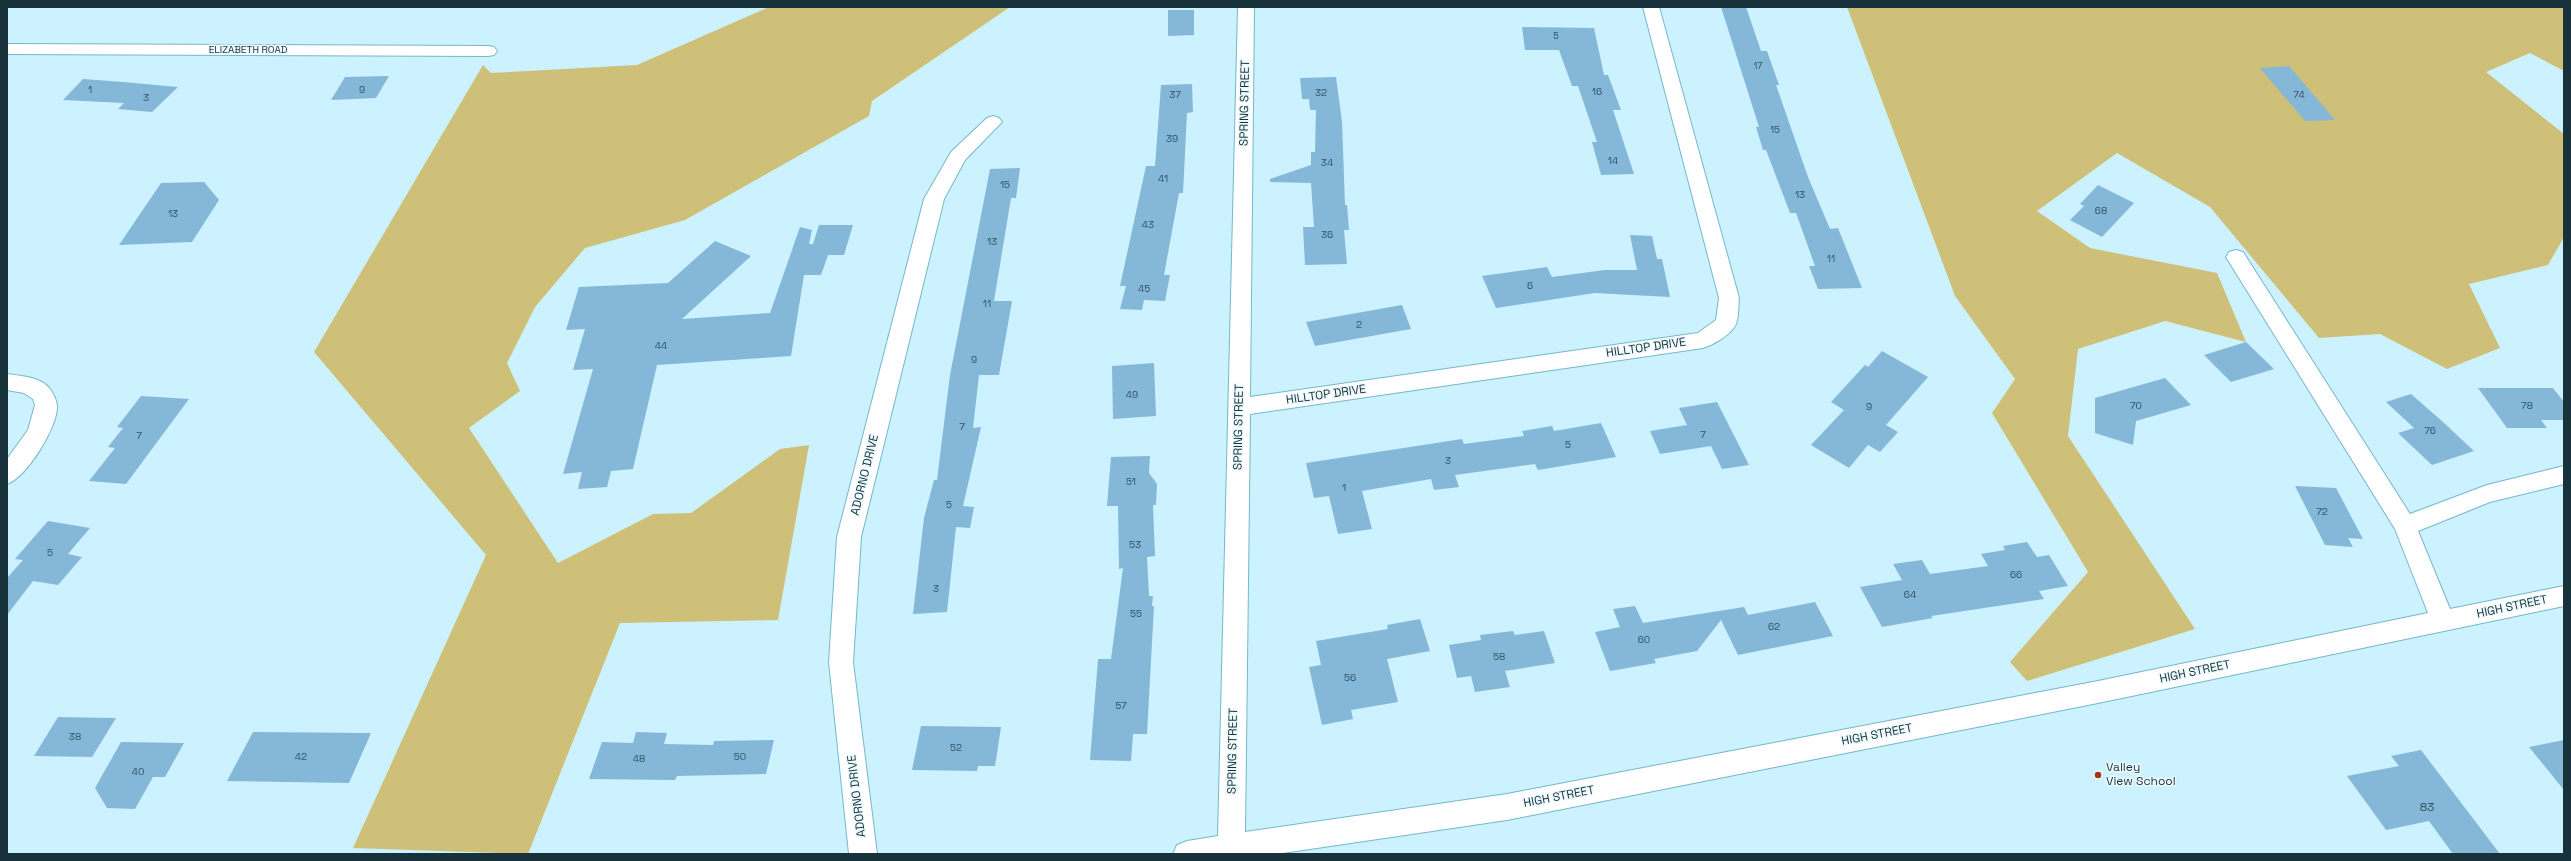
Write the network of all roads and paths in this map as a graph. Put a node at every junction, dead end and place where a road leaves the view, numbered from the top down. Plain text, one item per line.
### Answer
1 (1246, 7) edge
2 (1651, 7) edge
3 (7, 49) edge
4 (488, 51) dead end
5 (993, 122) dead end
6 (2236, 258) dead end
7 (7, 382) edge
8 (1239, 408) junction
9 (7, 475) edge
10 (2564, 475) edge
11 (2405, 526) junction
12 (2564, 596) edge
13 (2443, 621) junction
14 (1231, 848) junction
15 (863, 854) edge
16 (1187, 854) edge

1 - 8 street, SPRING STREET
2 - 8 street, HILLTOP DRIVE
3 - 4 street, ELIZABETH ROAD
5 - 15 street, ADORNO DRIVE
6 - 11 street
7 - 9 street
8 - 14 street, SPRING STREET
10 - 11 street
11 - 13 street
12 - 13 street, HIGH STREET
13 - 14 street, HIGH STREET
14 - 16 street, HIGH STREET

